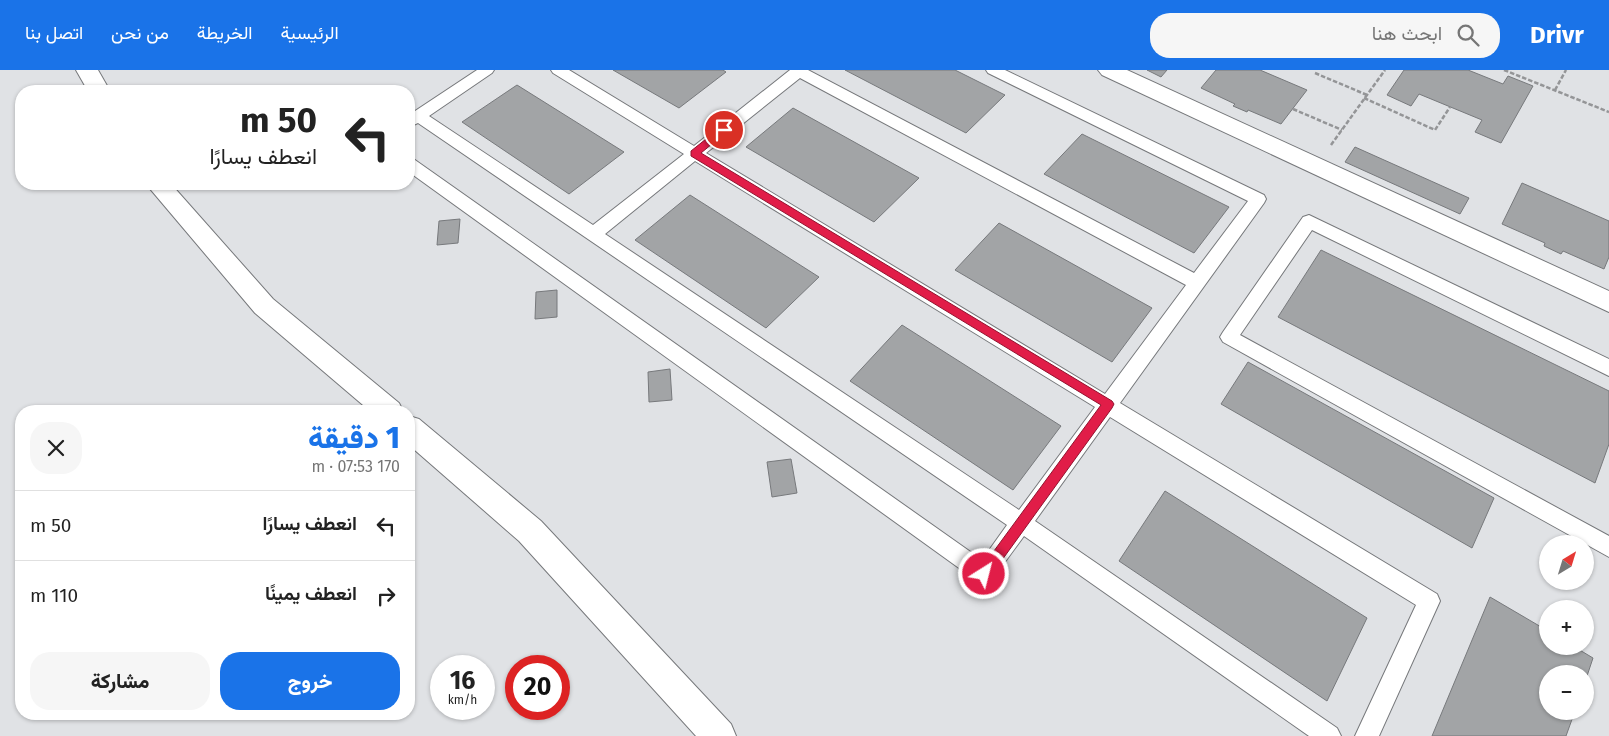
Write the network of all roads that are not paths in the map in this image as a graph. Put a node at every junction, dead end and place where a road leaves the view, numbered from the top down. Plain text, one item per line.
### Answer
1 (86, 70) edge
2 (487, 70) edge
3 (558, 70) edge
4 (798, 70) edge
5 (993, 70) edge
6 (1109, 70) edge
7 (95, 85) edge
8 (415, 118) edge
9 (415, 120) edge
10 (695, 153) junction
11 (415, 168) edge
12 (163, 190) edge
13 (593, 234) junction
14 (1197, 283) junction
15 (1609, 302) edge
16 (1609, 368) edge
17 (1108, 404) junction
18 (382, 405) edge
19 (415, 433) edge
20 (1021, 523) junction
21 (1609, 548) edge
22 (719, 736) edge
23 (1329, 736) edge
24 (1367, 736) edge

1 - 7 street
2 - 8 lane
3 - 10 lane
4 - 10 lane
4 - 14 lane
5 - 14 lane
6 - 15 street
9 - 13 lane
10 - 13 lane
10 - 17 lane
11 - 20 lane
12 - 18 street
13 - 20 lane
14 - 17 lane
16 - 21 lane
17 - 20 lane
17 - 24 lane
19 - 22 street
20 - 23 lane

